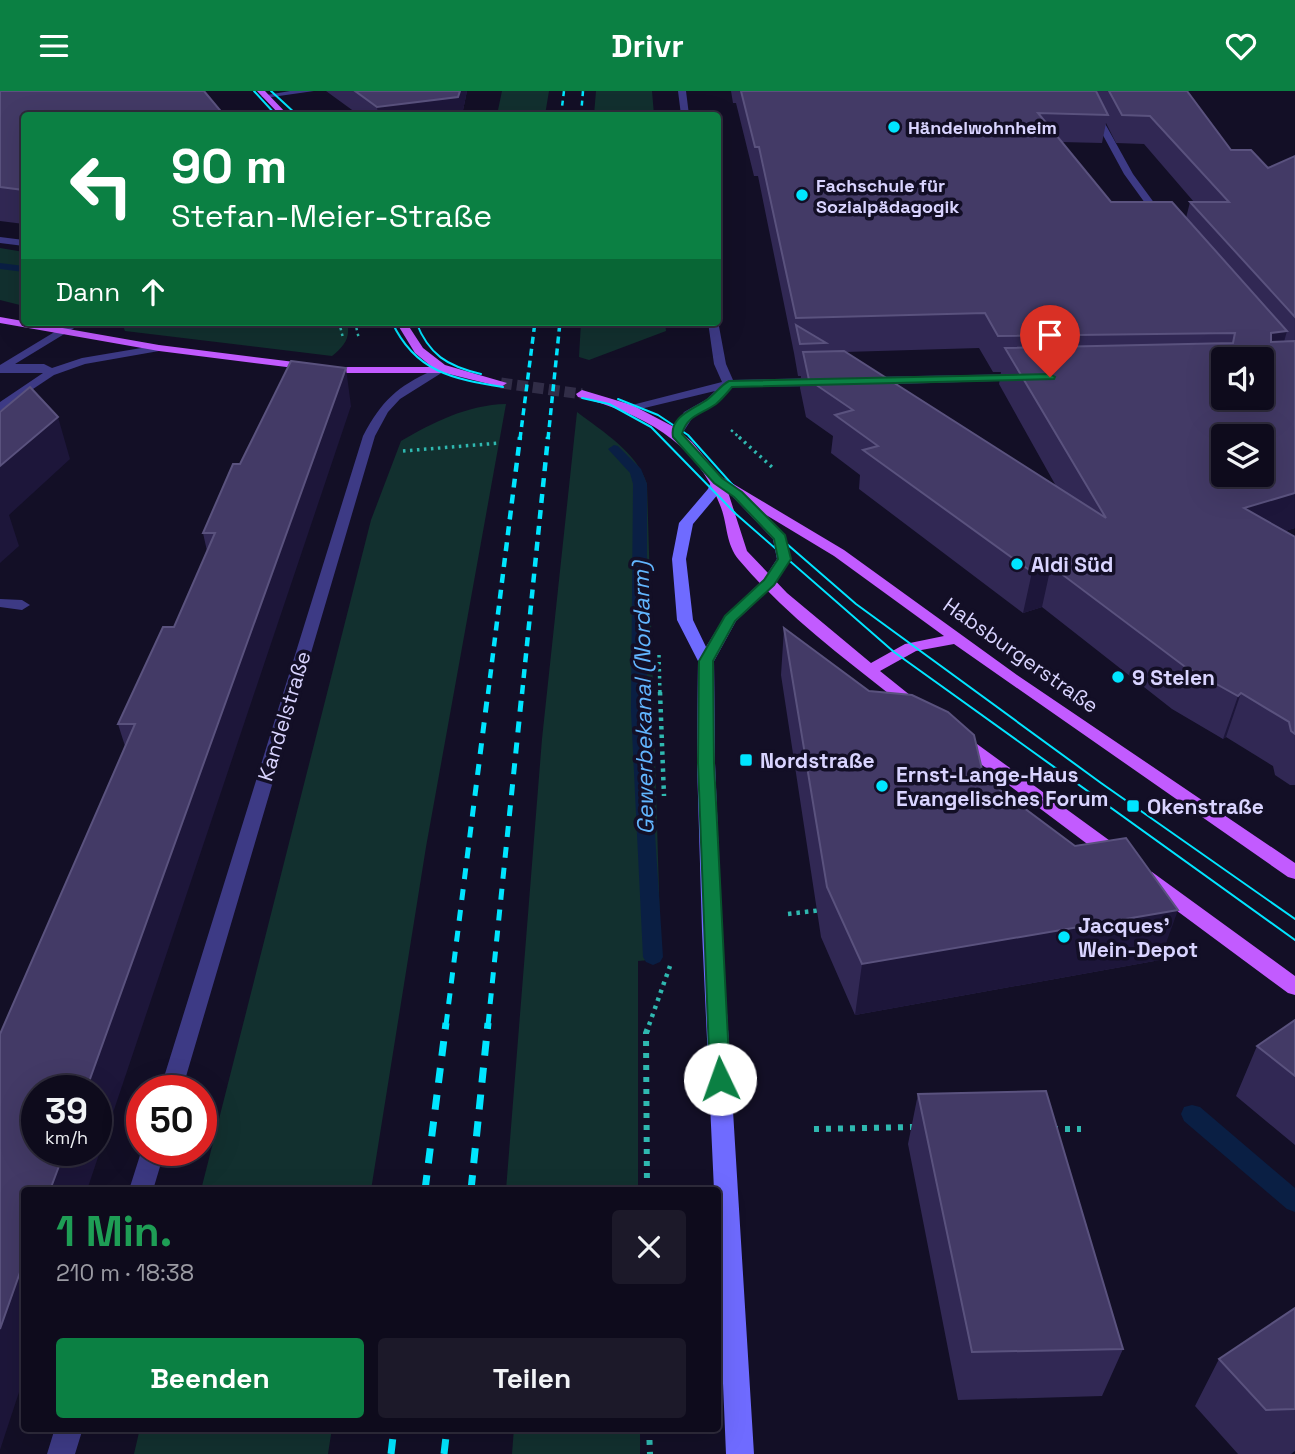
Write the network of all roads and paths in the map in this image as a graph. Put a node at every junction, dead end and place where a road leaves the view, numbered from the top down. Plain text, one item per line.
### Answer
1 (310, 91) edge
2 (681, 91) edge
3 (1083, 91) edge
4 (263, 94) edge
5 (281, 112) edge
6 (684, 112) edge
7 (1165, 224) edge
8 (0, 240) edge
9 (21, 243) edge
10 (0, 320) edge
11 (21, 324) edge
12 (34, 326) edge
13 (71, 326) edge
14 (356, 326) edge
15 (403, 326) edge
16 (714, 326) edge
17 (62, 331) junction
18 (360, 342) dead end
19 (159, 348) junction
20 (1, 370) edge
21 (440, 371) junction
22 (50, 373) junction
23 (1030, 378) edge
24 (853, 381) edge
25 (840, 382) edge
26 (501, 383) tunnel mouth
27 (729, 384) junction
28 (582, 394) tunnel mouth
29 (0, 407) edge
30 (636, 408) junction
31 (677, 434) junction
32 (500, 443) dead end
33 (397, 451) dead end
34 (718, 480) junction
35 (738, 494) junction
36 (769, 583) junction
37 (0, 603) edge
38 (22, 605) dead end
39 (957, 639) junction
40 (658, 642) dead end
41 (706, 661) junction
42 (870, 671) junction
43 (664, 806) dead end
44 (1295, 872) edge
45 (829, 909) edge
46 (788, 914) dead end
47 (669, 956) dead end
48 (1295, 987) edge
49 (176, 1075) edge
50 (930, 1127) edge
51 (1040, 1128) edge
52 (814, 1129) dead end
53 (1081, 1129) dead end
54 (148, 1166) edge
55 (142, 1187) edge
56 (647, 1187) edge
57 (68, 1432) edge
58 (649, 1432) edge
59 (61, 1454) edge
60 (650, 1454) edge
61 (740, 1454) edge

1 - 4 street
2 - 6 street
3 - 7 street
4 - 5 main road
8 - 9 street
10 - 11 main road
12 - 17 main road
13 - 17 street
14 - 18 path
15 - 21 main road
16 - 27 street
17 - 19 main road
17 - 20 street
19 - 21 main road
19 - 22 street
20 - 22 street
21 - 26 main road
21 - 49 street, Kandelstraße
22 - 29 street
23 - 24 street
25 - 27 street
27 - 30 street
27 - 31 street
28 - 30 main road, Habsburgerstraße
30 - 31 main road, Habsburgerstraße
31 - 34 main road, Habsburgerstraße
32 - 33 path
34 - 35 main road, Habsburgerstraße
34 - 36 main road, Habsburgerstraße
34 - 41 main road
35 - 36 main road
35 - 39 main road, Habsburgerstraße
36 - 41 main road
36 - 42 main road, Habsburgerstraße
37 - 38 street
39 - 42 main road
39 - 44 main road, Habsburgerstraße
40 - 43 path
41 - 61 main road
42 - 48 main road, Habsburgerstraße
45 - 46 path
47 - 56 path
50 - 52 path
51 - 53 path
54 - 55 street
57 - 59 street
58 - 60 path

